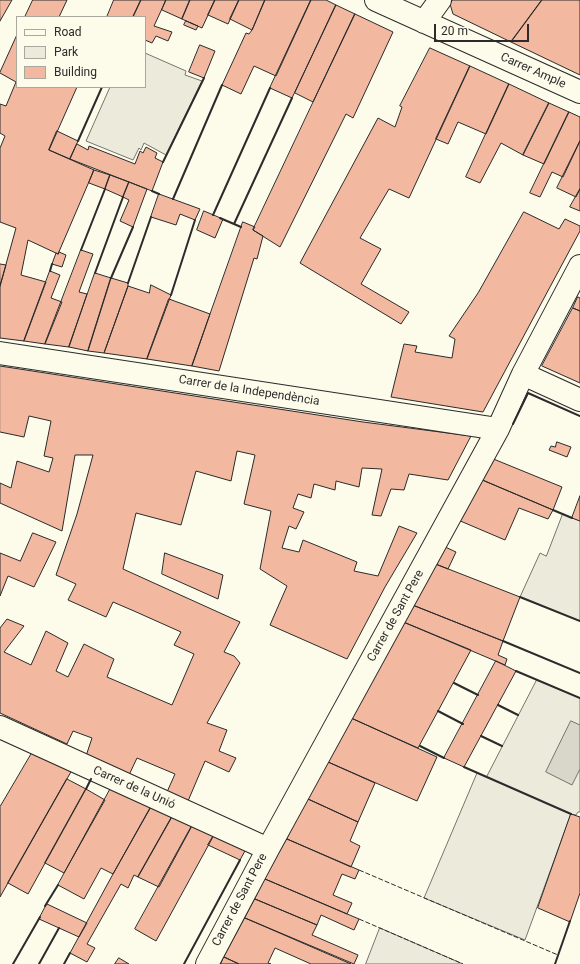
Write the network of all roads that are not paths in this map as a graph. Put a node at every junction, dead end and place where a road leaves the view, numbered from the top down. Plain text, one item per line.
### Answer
1 (376, 0) edge
2 (440, 0) edge
3 (424, 22) junction
4 (580, 92) edge
5 (580, 266) edge
6 (0, 353) edge
7 (523, 374) junction
8 (580, 400) edge
9 (498, 429) junction
10 (0, 727) edge
11 (268, 848) junction
12 (207, 964) edge

1 - 3 street, Carrer Ample
2 - 3 street
3 - 4 street, Carrer Ample
5 - 7 street, Carrer de Sant Pere
6 - 9 street, Carrer de la Independència
7 - 8 street
7 - 9 street, Carrer de Sant Pere
9 - 11 street, Carrer de Sant Pere
10 - 11 street, Carrer de la Unió
11 - 12 street, Carrer de Sant Pere

